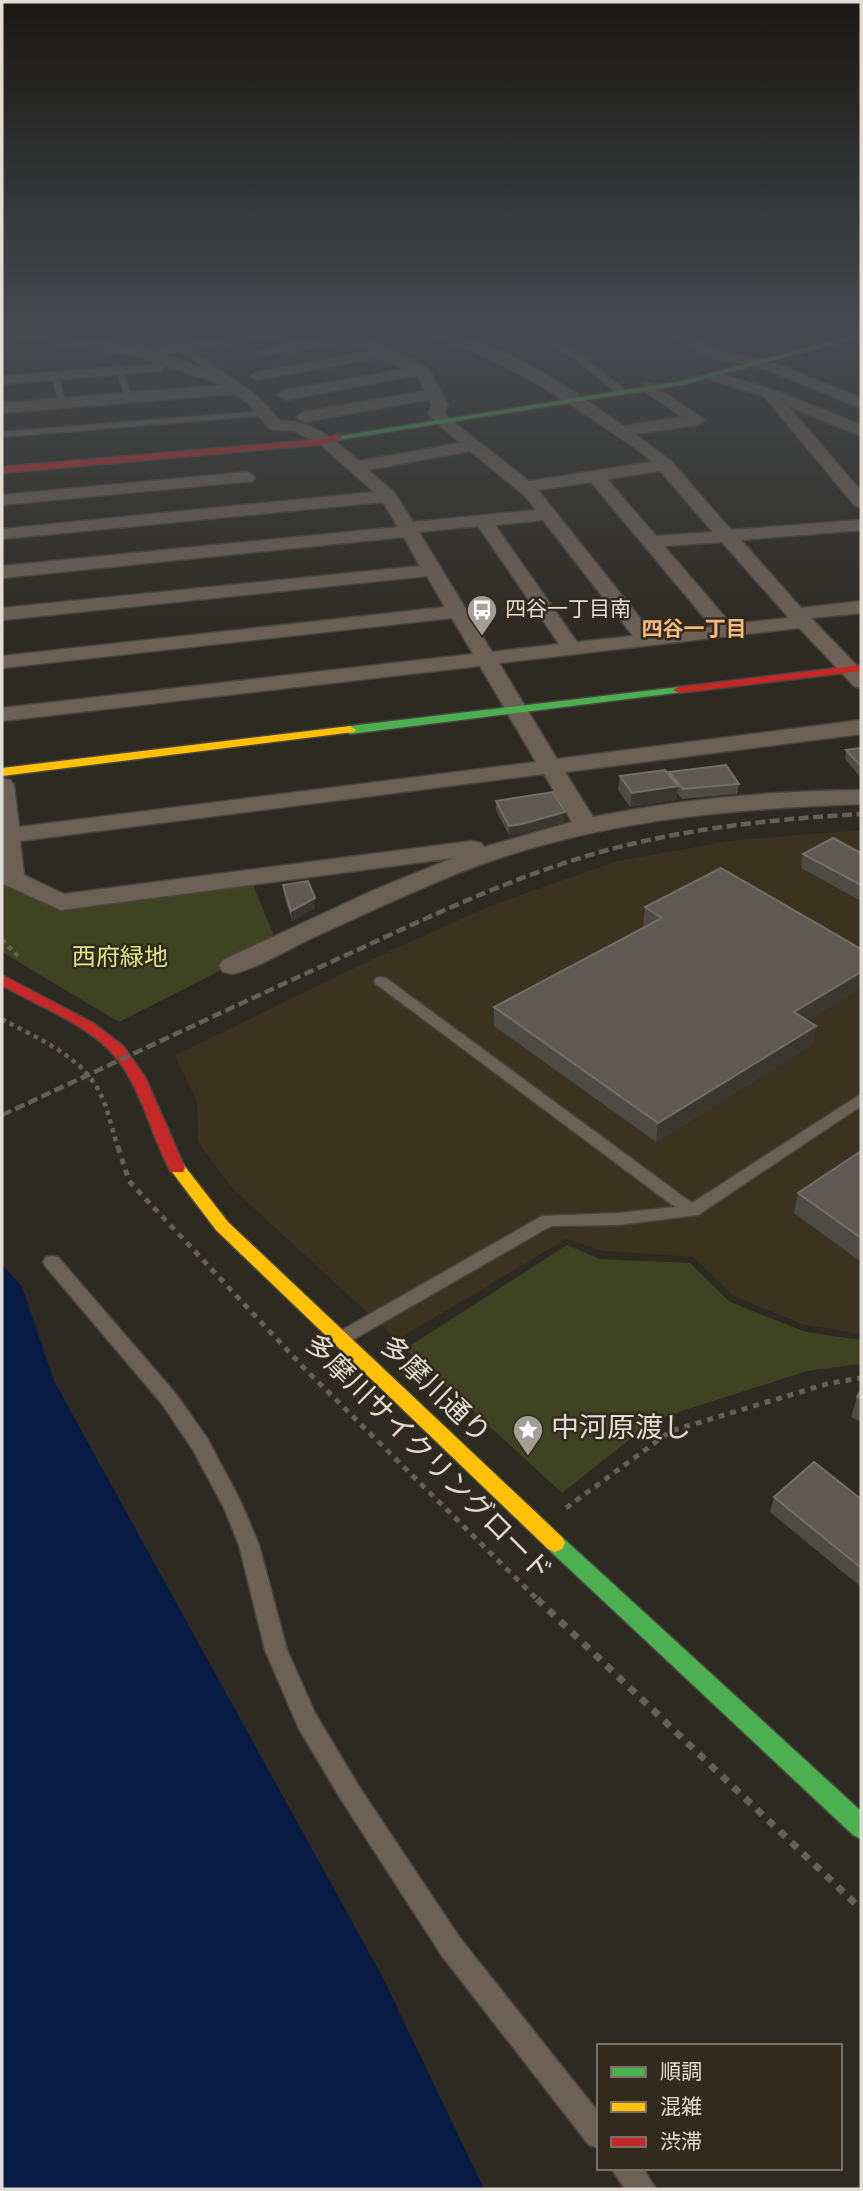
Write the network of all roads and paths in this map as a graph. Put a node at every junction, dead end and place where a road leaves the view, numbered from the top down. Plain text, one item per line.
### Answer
1 (23, 433) edge
2 (310, 433) edge
3 (320, 433) edge
4 (365, 433) edge
5 (457, 433) edge
6 (623, 433) edge
7 (803, 433) edge
8 (2, 435) edge
9 (327, 440) junction
10 (473, 446) junction
11 (236, 449) junction
12 (665, 465) junction
13 (355, 467) junction
14 (2, 470) edge
15 (247, 477) junction
16 (596, 477) junction
17 (526, 487) junction
18 (388, 496) junction
19 (2, 500) edge
20 (861, 502) edge
21 (262, 508) junction
22 (548, 514) junction
23 (483, 520) junction
24 (861, 525) edge
25 (408, 529) junction
26 (2, 534) edge
27 (727, 535) junction
28 (651, 542) junction
29 (432, 570) junction
30 (2, 572) edge
31 (861, 607) edge
32 (457, 612) junction
33 (2, 614) edge
34 (799, 618) junction
35 (726, 631) junction
36 (647, 640) junction
37 (572, 649) junction
38 (486, 659) junction
39 (2, 662) edge
40 (858, 673) edge
41 (516, 710) junction
42 (2, 715) edge
43 (861, 727) edge
44 (551, 767) junction
45 (2, 772) edge
46 (2, 785) edge
47 (861, 797) edge
48 (587, 827) junction
49 (6, 836) junction
50 (526, 841) junction
51 (233, 966) dead end
52 (2, 979) edge
53 (381, 981) dead end
54 (2, 1019) edge
55 (861, 1099) edge
56 (692, 1211) junction
57 (52, 1262) dead end
58 (342, 1339) junction
59 (861, 1378) edge
60 (563, 1510) dead end
61 (861, 1827) edge
62 (861, 1909) edge
63 (597, 2132) edge
64 (627, 2170) edge
65 (642, 2189) edge

1 - 8 lane
2 - 9 street
3 - 9 street
4 - 9 street
5 - 10 street
6 - 12 street
7 - 20 street
9 - 11 street
9 - 13 street
10 - 13 street
10 - 17 street
11 - 14 street
11 - 15 street
12 - 16 street
12 - 27 street
13 - 18 street
15 - 19 street
15 - 21 street
16 - 17 street
16 - 28 street
17 - 22 street
18 - 21 street
18 - 25 street
21 - 26 street
22 - 23 street
22 - 36 street
23 - 25 street
23 - 37 street
24 - 27 street
25 - 29 street
25 - 30 street
27 - 28 street
27 - 34 street
28 - 35 street
29 - 32 street
29 - 33 street
31 - 34 street
32 - 38 street
32 - 39 street
34 - 35 street
34 - 40 street
35 - 36 street
36 - 37 street
37 - 38 street
38 - 41 street
38 - 42 street
40 - 41 street
41 - 44 street
41 - 45 street
43 - 44 street
44 - 48 street
44 - 49 street
46 - 49 street
47 - 48 street
48 - 50 street
49 - 50 street
50 - 51 street
52 - 58 street, 多摩川通り
53 - 56 lane
54 - 62 path, 多摩川サイクリングロード
55 - 56 lane
56 - 58 lane
57 - 63 lane
58 - 61 street, 多摩川通り
59 - 60 path
64 - 65 lane

